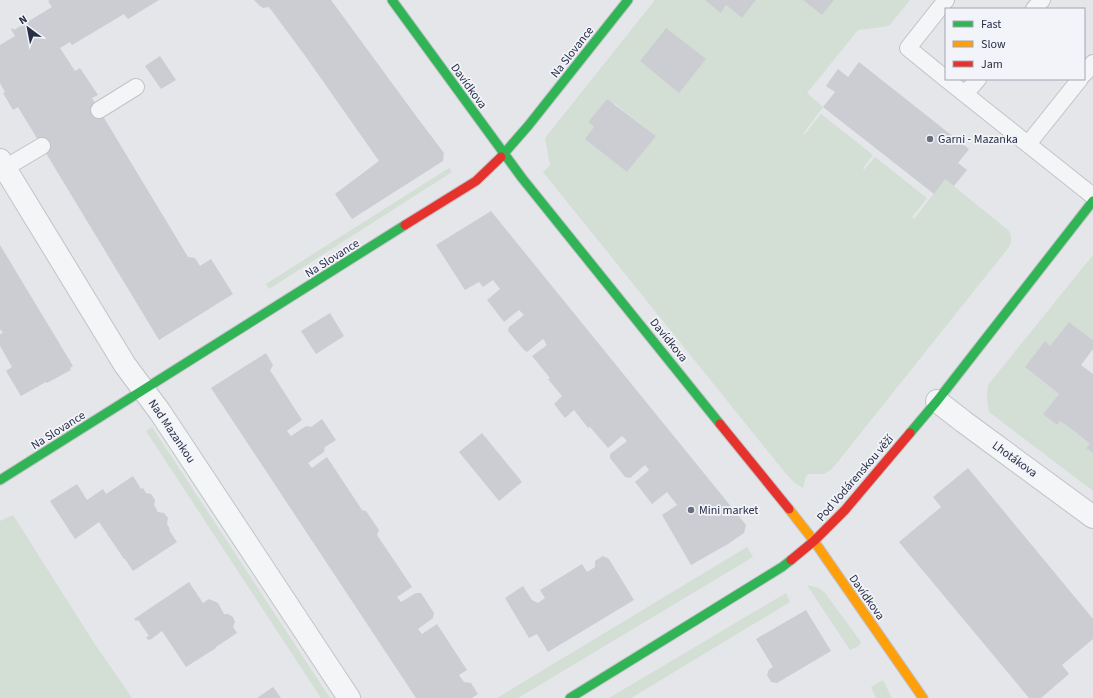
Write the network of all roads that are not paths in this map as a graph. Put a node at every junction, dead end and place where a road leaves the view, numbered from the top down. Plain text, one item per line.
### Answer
1 (392, 0) edge
2 (628, 0) edge
3 (946, 0) edge
4 (1042, 0) edge
5 (1035, 8) edge
6 (1093, 62) edge
7 (1085, 73) edge
8 (945, 78) edge
9 (947, 80) edge
10 (977, 80) edge
11 (1079, 80) edge
12 (136, 87) dead end
13 (966, 94) junction
14 (99, 110) dead end
15 (1028, 144) junction
16 (42, 146) dead end
17 (504, 154) junction
18 (2, 164) edge
19 (1093, 196) edge
20 (1093, 201) edge
21 (144, 390) junction
22 (937, 401) junction
23 (0, 480) edge
24 (1093, 517) edge
25 (814, 542) junction
26 (349, 698) edge
27 (570, 698) edge
28 (923, 698) edge

1 - 17 street, Davídkova
2 - 17 street, Na Slovance
3 - 8 lane
4 - 5 lane
6 - 7 lane
9 - 13 lane
10 - 13 lane
11 - 15 lane
12 - 14 lane
13 - 15 lane
15 - 19 lane
16 - 18 lane
17 - 21 street, Na Slovance
17 - 25 street, Davídkova
18 - 21 street, Nad Mazankou
20 - 22 street, Pod Vodárenskou věží
21 - 23 street, Na Slovance
21 - 26 street, Nad Mazankou
22 - 24 street, Lhotákova
22 - 25 street, Pod Vodárenskou věží
25 - 27 street, Pod Vodárenskou věží
25 - 28 street, Davídkova

